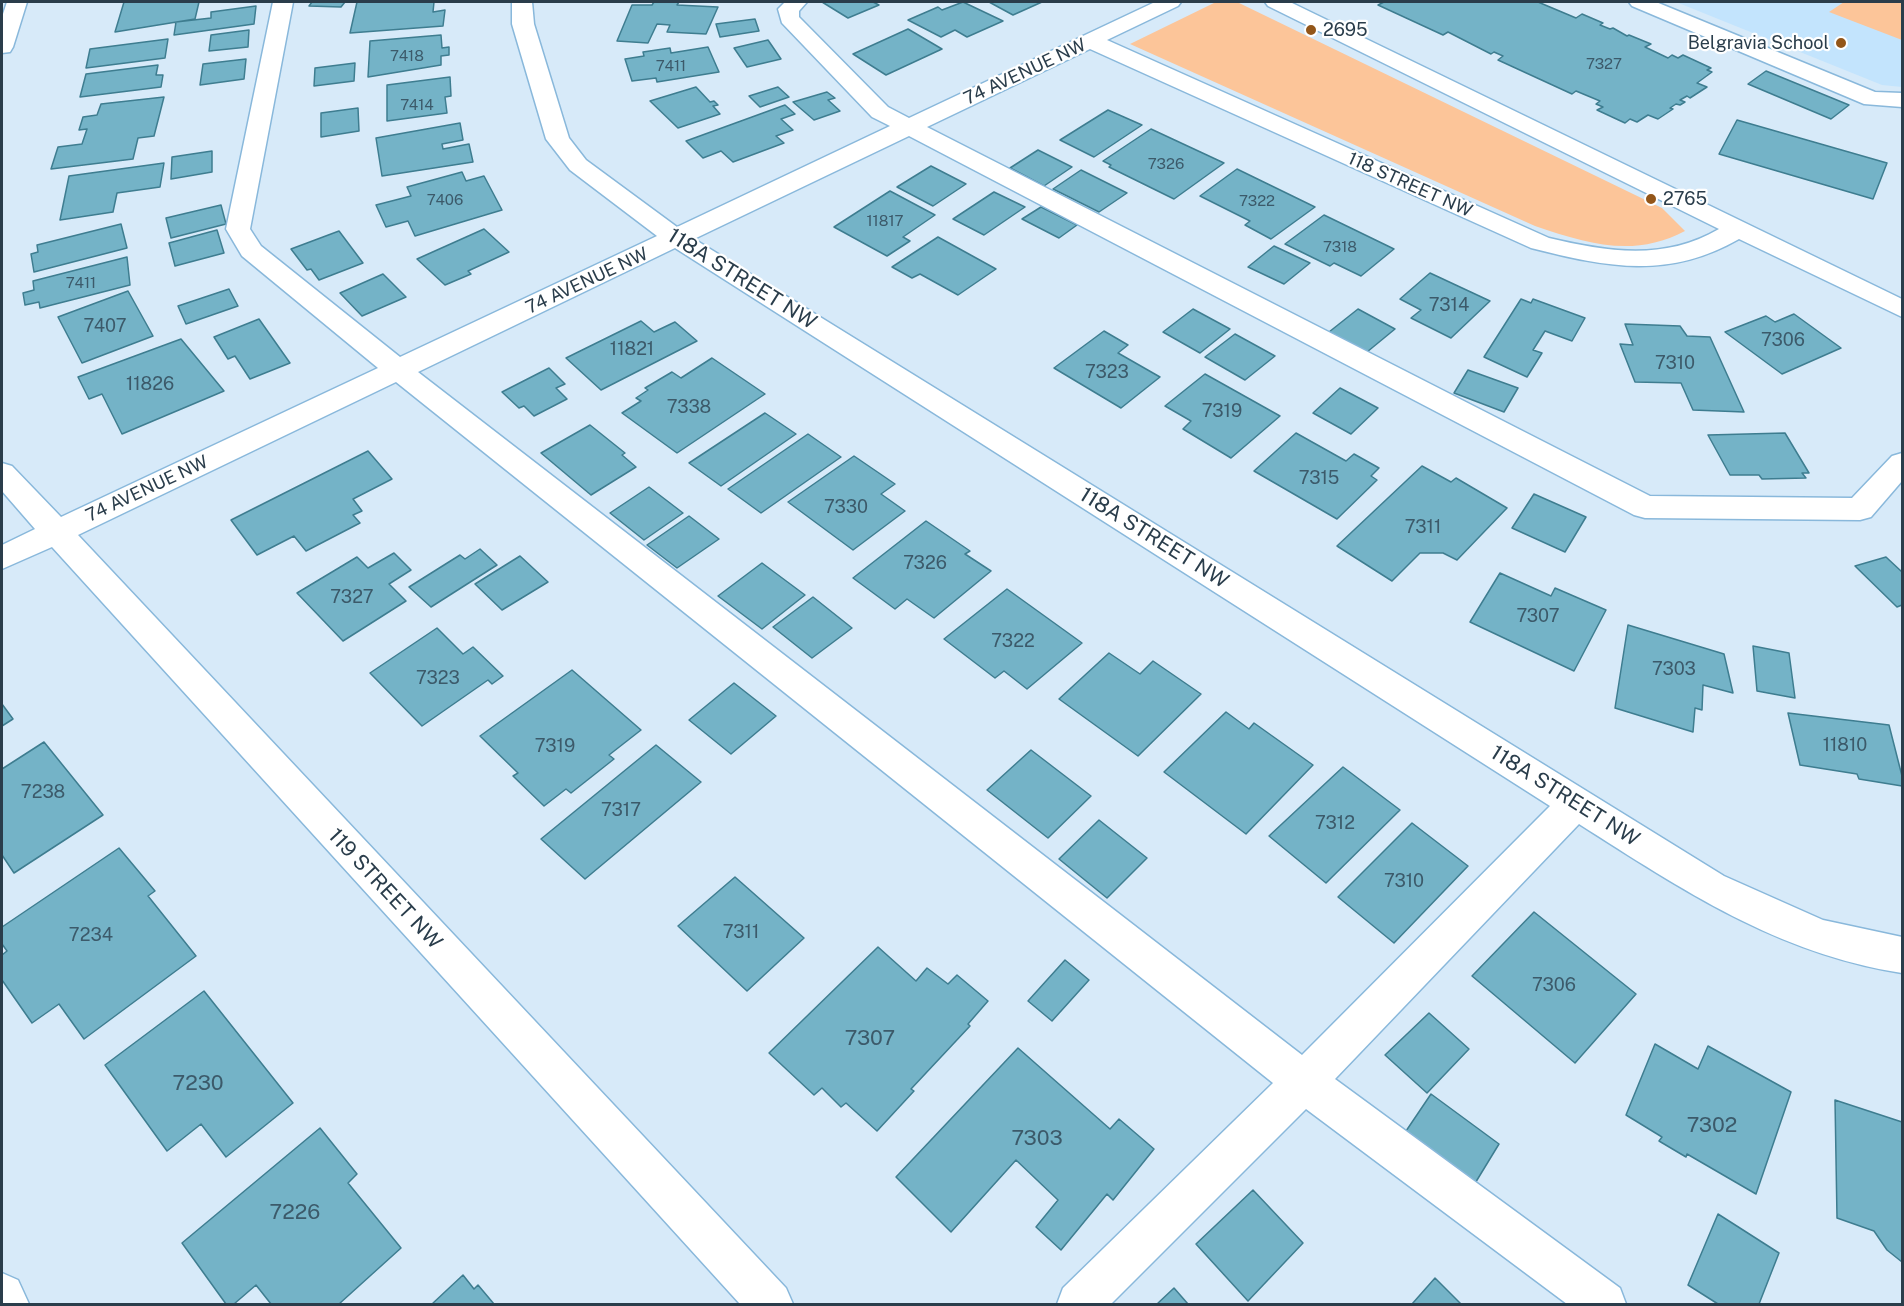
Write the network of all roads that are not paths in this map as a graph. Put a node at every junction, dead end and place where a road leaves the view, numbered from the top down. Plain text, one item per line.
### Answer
1 (17, 2) edge
2 (283, 2) edge
3 (522, 2) edge
4 (797, 2) edge
5 (1171, 2) edge
6 (1275, 2) edge
7 (1639, 2) edge
8 (1090, 41) junction
9 (2, 46) edge
10 (1902, 100) edge
11 (908, 127) junction
12 (1738, 229) junction
13 (677, 239) junction
14 (1799, 259) junction
15 (1902, 288) edge
16 (1902, 309) edge
17 (398, 370) junction
18 (1902, 463) edge
19 (2, 473) edge
20 (55, 533) junction
21 (2, 558) edge
22 (1576, 803) junction
23 (1902, 955) edge
24 (1305, 1082) junction
25 (2, 1296) edge
26 (7, 1305) edge
27 (770, 1305) edge
28 (1079, 1305) edge
29 (1605, 1305) edge

1 - 9 street
2 - 17 street
3 - 13 street, 118A STREET NW
4 - 11 street
5 - 8 street, 74 AVENUE NW
6 - 12 street
7 - 10 street
8 - 11 street, 74 AVENUE NW
8 - 12 street, 118 STREET NW
11 - 13 street, 74 AVENUE NW
11 - 18 street
12 - 14 street
13 - 17 street, 74 AVENUE NW
13 - 22 street, 118A STREET NW
14 - 15 street
14 - 16 street
17 - 20 street, 74 AVENUE NW
17 - 24 street
19 - 20 street, 119 STREET NW
20 - 21 street, 74 AVENUE NW
20 - 27 street, 119 STREET NW
22 - 23 street, 118A STREET NW
22 - 24 street
24 - 28 street
24 - 29 street
25 - 26 street

